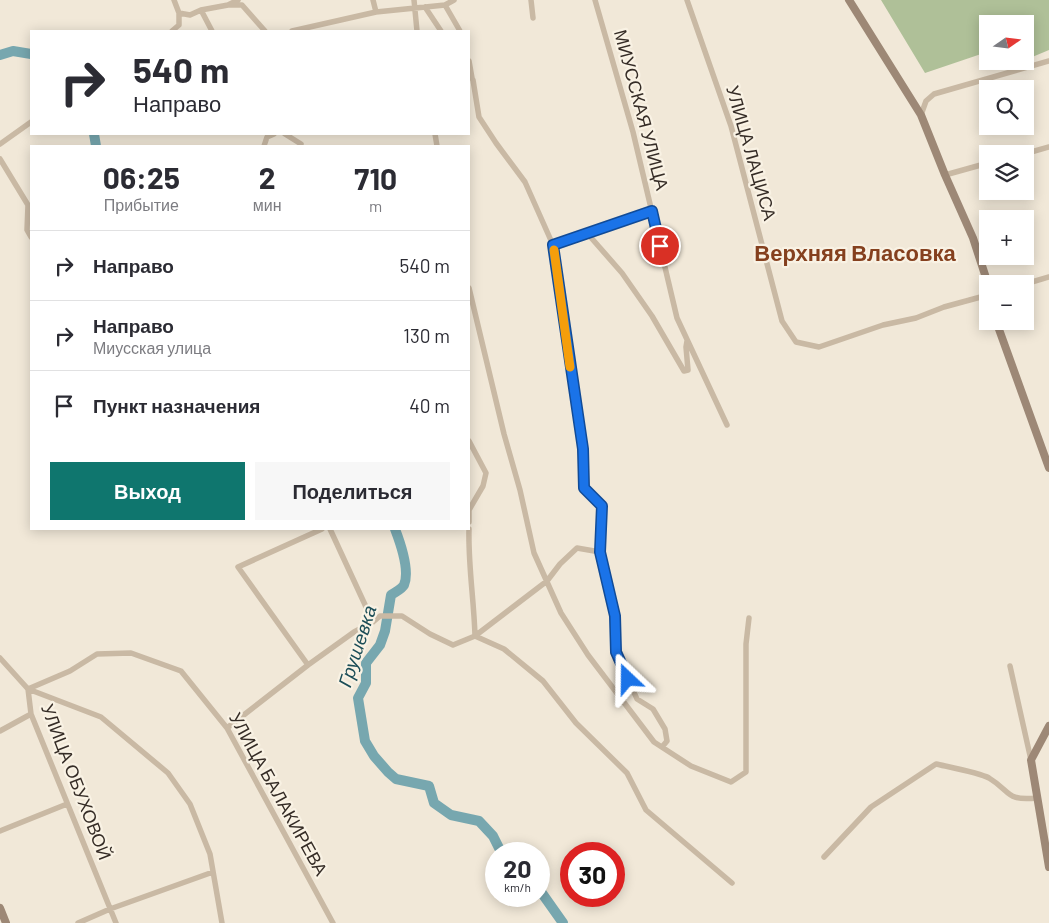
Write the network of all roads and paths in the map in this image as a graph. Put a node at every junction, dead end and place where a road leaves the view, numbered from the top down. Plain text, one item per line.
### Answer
1 (174, 0) edge
2 (238, 0) edge
3 (373, 0) edge
4 (414, 0) edge
5 (454, 0) edge
6 (531, 0) edge
7 (595, 0) edge
8 (687, 0) edge
9 (849, 0) edge
10 (228, 5) junction
11 (445, 5) junction
12 (414, 7) junction
13 (425, 7) junction
14 (201, 10) junction
15 (376, 12) junction
16 (179, 13) junction
17 (533, 18) dead end
18 (173, 30) edge
19 (211, 30) edge
20 (264, 30) edge
21 (296, 30) edge
22 (417, 30) edge
23 (440, 30) edge
24 (459, 30) edge
25 (1049, 61) edge
26 (470, 66) edge
27 (470, 76) edge
28 (473, 80) junction
29 (921, 115) junction
30 (30, 123) edge
31 (272, 135) edge
32 (287, 135) edge
33 (0, 144) edge
34 (264, 145) edge
35 (302, 145) edge
36 (1049, 147) edge
37 (1034, 151) edge
38 (0, 159) edge
39 (979, 166) edge
40 (945, 175) junction
41 (652, 211) junction
42 (587, 233) junction
43 (30, 235) edge
44 (553, 245) junction
45 (985, 275) edge
46 (1049, 276) edge
47 (1034, 281) edge
48 (470, 292) edge
49 (979, 297) edge
50 (999, 330) edge
51 (687, 340) junction
52 (727, 424) dead end
53 (470, 443) edge
54 (1049, 468) edge
55 (470, 508) edge
56 (320, 530) edge
57 (330, 530) edge
58 (469, 530) edge
59 (600, 552) junction
60 (547, 581) junction
61 (749, 618) dead end
62 (373, 622) junction
63 (476, 636) junction
64 (0, 658) edge
65 (308, 665) junction
66 (1010, 666) dead end
67 (28, 689) junction
68 (31, 714) junction
69 (1049, 726) edge
70 (227, 728) junction
71 (0, 730) edge
72 (662, 747) junction
73 (1031, 760) junction
74 (1037, 798) junction
75 (67, 804) junction
76 (0, 831) edge
77 (824, 857) dead end
78 (1049, 867) edge
79 (213, 872) junction
80 (732, 883) dead end
81 (0, 908) edge
82 (110, 909) junction
83 (6, 923) edge
84 (78, 923) edge
85 (116, 923) edge
86 (222, 923) edge
87 (333, 923) edge

1 - 16 street
2 - 10 street
3 - 15 street
4 - 12 street
5 - 11 street
6 - 17 street
7 - 41 street, МИУССКАЯ УЛИЦА
8 - 49 street, УЛИЦА ЛАЦИСА
9 - 29 street
10 - 14 street
10 - 20 street
11 - 13 street
11 - 24 street
12 - 13 street
12 - 15 street
12 - 22 street
13 - 23 street
14 - 16 street
14 - 19 street
15 - 21 street
16 - 18 street
25 - 29 street
26 - 28 street
27 - 28 street
28 - 44 street
29 - 40 street
30 - 33 street
31 - 34 street
32 - 35 street
36 - 37 street
38 - 43 street
39 - 40 street
40 - 45 street
41 - 42 street
41 - 51 street, МИУССКАЯ УЛИЦА
42 - 44 street
42 - 51 street
44 - 59 street
46 - 47 street
48 - 60 street
50 - 54 street
51 - 52 street, МИУССКАЯ УЛИЦА
53 - 55 street
56 - 65 street
57 - 62 street
58 - 63 street
59 - 60 street
59 - 72 street
60 - 63 street
60 - 72 street
61 - 72 street
62 - 63 street
62 - 65 street
63 - 80 street
64 - 67 street, УЛИЦА ОБУХОВОЙ
65 - 70 street
66 - 73 street
67 - 68 street, УЛИЦА ОБУХОВОЙ
67 - 70 street, УЛИЦА БАЛАКИРЕВА
67 - 79 street
68 - 71 street
68 - 75 street, УЛИЦА ОБУХОВОЙ
69 - 73 street
70 - 87 street, УЛИЦА БАЛАКИРЕВА
73 - 74 street
74 - 77 street
74 - 78 street
75 - 76 street
75 - 82 street, УЛИЦА ОБУХОВОЙ
79 - 82 street
79 - 86 street
81 - 83 street
82 - 84 street
82 - 85 street, УЛИЦА ОБУХОВОЙ

